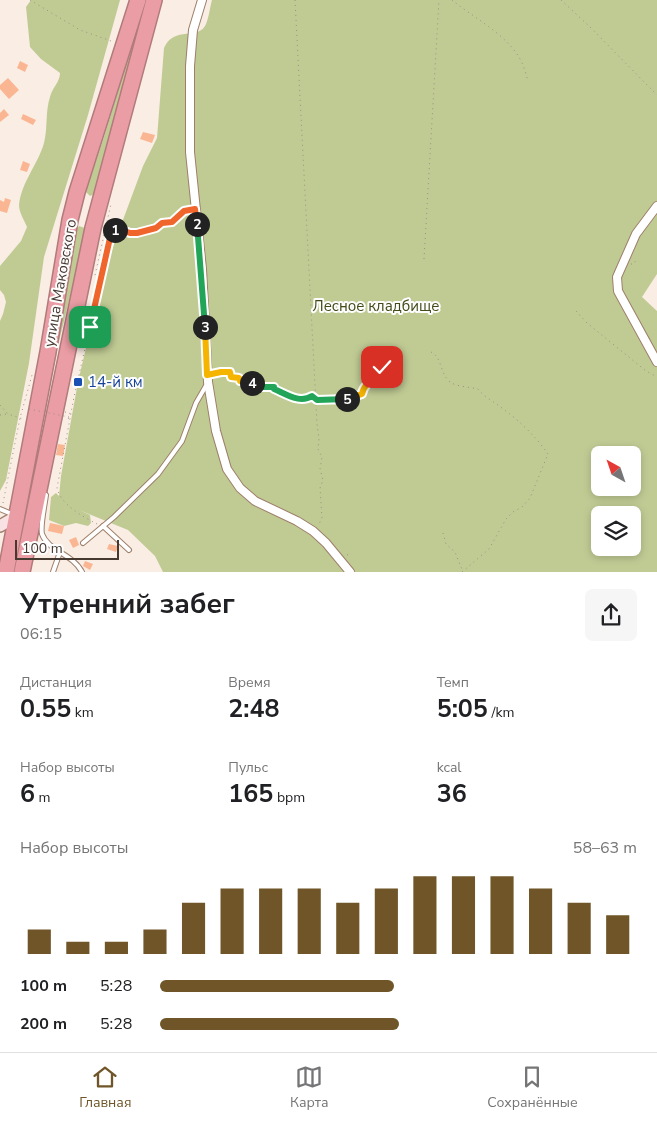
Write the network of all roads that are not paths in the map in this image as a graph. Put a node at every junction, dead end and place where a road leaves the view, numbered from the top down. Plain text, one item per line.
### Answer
1 (138, 0) edge
2 (154, 0) edge
3 (202, 0) edge
4 (77, 192) junction
5 (101, 200) junction
6 (657, 206) edge
7 (70, 220) junction
8 (93, 228) junction
9 (657, 362) edge
10 (207, 378) junction
11 (38, 489) junction
12 (1, 509) edge
13 (17, 516) junction
14 (0, 526) edge
15 (102, 526) junction
16 (83, 542) dead end
17 (129, 550) dead end
18 (60, 552) junction
19 (81, 571) edge
20 (6, 572) edge
21 (22, 572) edge
22 (53, 572) edge
23 (350, 572) edge

1 - 4 highway, улица Маковского
2 - 5 highway, улица Маковского
3 - 10 street
4 - 5 highway
4 - 7 highway, улица Маковского
5 - 8 highway, улица Маковского
6 - 9 street
7 - 8 highway
7 - 13 highway, улица Маковского
8 - 11 highway, улица Маковского
10 - 15 lane
10 - 23 street
11 - 18 lane
11 - 21 highway, улица Маковского
12 - 13 lane
13 - 14 main road
13 - 20 highway, улица Маковского
15 - 16 lane
15 - 17 lane
18 - 19 lane
18 - 22 lane

